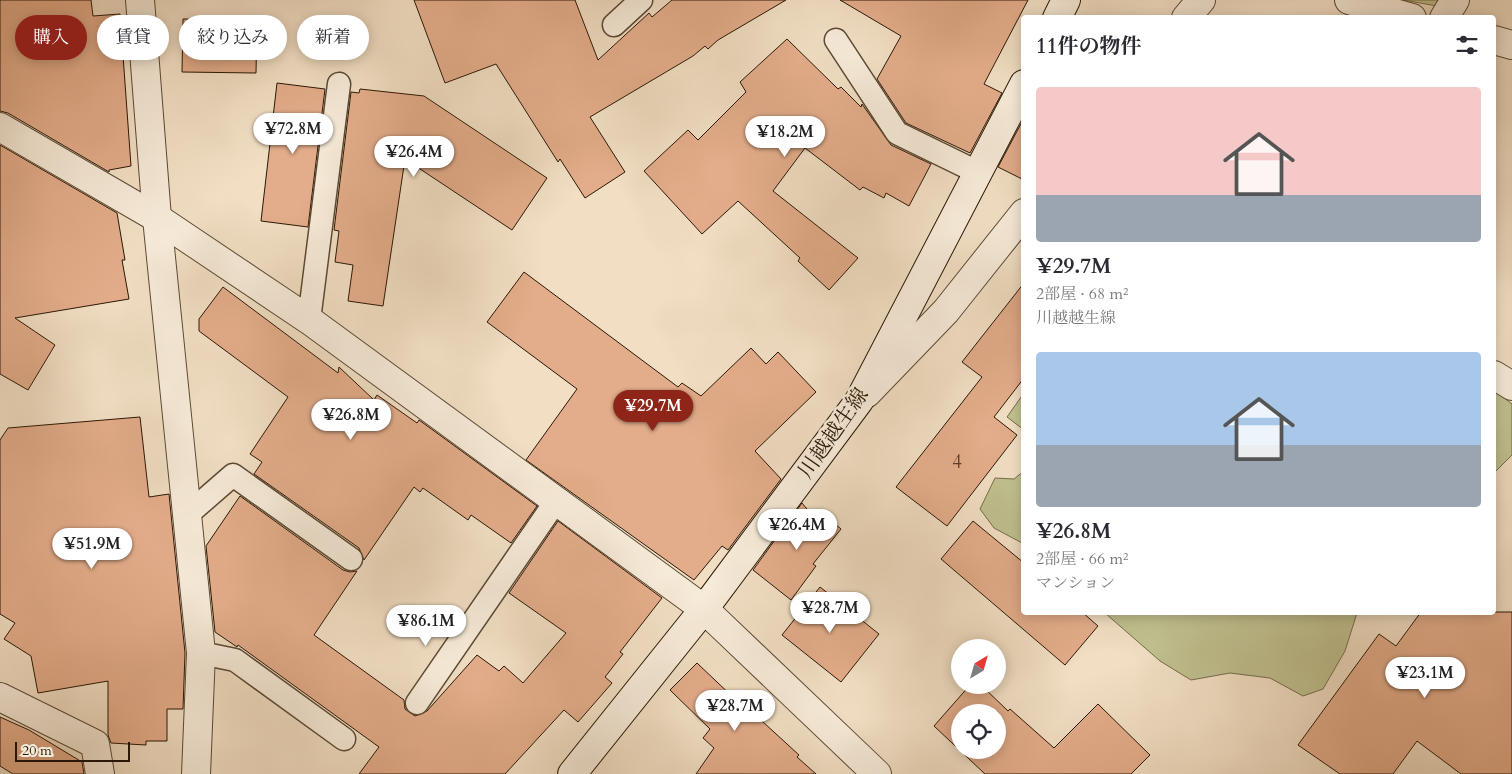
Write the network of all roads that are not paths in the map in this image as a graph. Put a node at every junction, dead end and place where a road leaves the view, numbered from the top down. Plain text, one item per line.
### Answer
1 (140, 0) edge
2 (641, 0) edge
3 (1066, 0) edge
4 (1201, 0) edge
5 (1349, 0) edge
6 (1455, 0) edge
7 (1058, 15) edge
8 (1188, 15) edge
9 (1402, 15) edge
10 (1446, 15) edge
11 (614, 25) dead end
12 (836, 40) dead end
13 (1496, 41) edge
14 (1512, 45) edge
15 (339, 84) dead end
16 (1021, 90) edge
17 (0, 127) edge
18 (979, 173) junction
19 (1021, 217) edge
20 (158, 218) junction
21 (309, 320) junction
22 (1496, 376) edge
23 (1512, 386) edge
24 (859, 401) junction
25 (556, 501) junction
26 (187, 515) junction
27 (351, 559) dead end
28 (704, 609) junction
29 (201, 653) junction
30 (0, 697) edge
31 (417, 703) dead end
32 (344, 739) dead end
33 (100, 774) edge
34 (196, 774) edge
35 (572, 774) edge
36 (877, 774) edge

1 - 20 street
2 - 11 lane
3 - 7 street
4 - 8 street
5 - 9 street
6 - 10 street
12 - 18 lane
13 - 14 street
15 - 21 lane
16 - 18 street, 川越越生線
17 - 20 street
18 - 24 street, 川越越生線
19 - 24 street
20 - 21 street
20 - 26 street
21 - 25 street
22 - 23 street
24 - 28 street, 川越越生線
25 - 28 street
25 - 31 lane
26 - 27 lane
26 - 29 street
28 - 35 street, 川越越生線
28 - 36 street
29 - 32 lane
29 - 34 street
30 - 33 street

